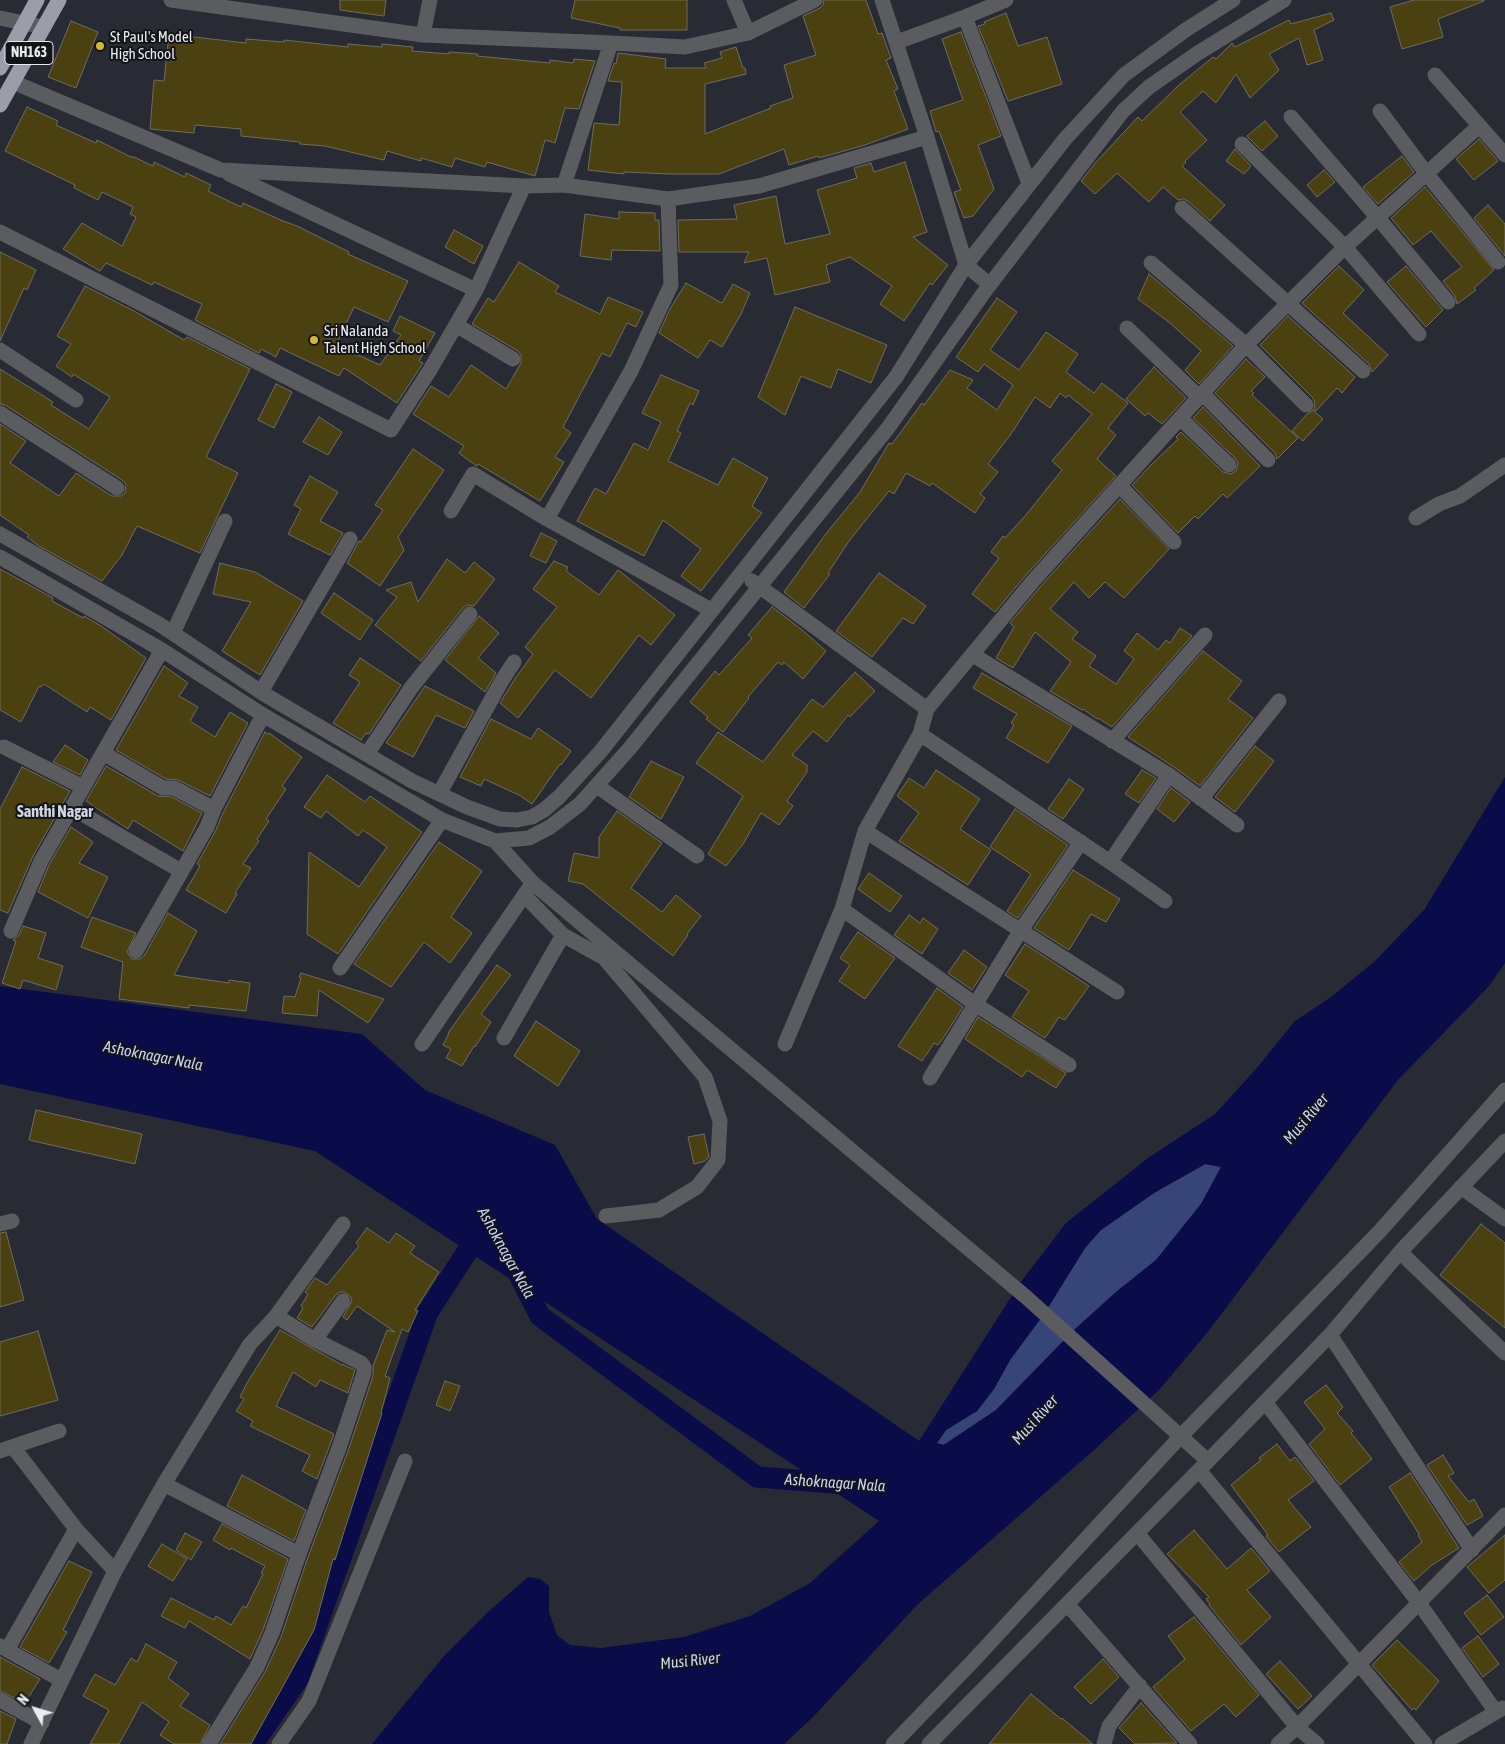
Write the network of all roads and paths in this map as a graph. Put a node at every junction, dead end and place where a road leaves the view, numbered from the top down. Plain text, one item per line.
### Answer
1 (37, 0) edge
2 (59, 0) edge
3 (171, 0) edge
4 (430, 0) edge
5 (734, 0) edge
6 (815, 0) edge
7 (882, 0) edge
8 (1006, 0) edge
9 (1233, 0) edge
10 (1284, 0) edge
11 (965, 17) junction
12 (0, 18) edge
13 (25, 22) junction
14 (44, 27) junction
15 (748, 33) junction
16 (423, 35) junction
17 (611, 42) junction
18 (896, 42) junction
19 (0, 68) edge
20 (1435, 76) dead end
21 (13, 82) junction
22 (0, 105) edge
23 (1380, 110) dead end
24 (1291, 117) dead end
25 (1479, 126) junction
26 (927, 137) junction
27 (1242, 144) dead end
28 (1505, 155) edge
29 (221, 170) junction
30 (1426, 173) junction
31 (1029, 183) junction
32 (564, 185) junction
33 (524, 186) junction
34 (668, 199) junction
35 (1182, 208) dead end
36 (1378, 218) junction
37 (0, 232) edge
38 (1345, 247) junction
39 (1498, 262) dead end
40 (1151, 263) dead end
41 (966, 266) junction
42 (990, 285) junction
43 (476, 290) junction
44 (1289, 302) junction
45 (1448, 302) dead end
46 (456, 325) junction
47 (1127, 328) dead end
48 (1418, 334) dead end
49 (1246, 345) junction
50 (0, 350) edge
51 (513, 359) dead end
52 (1363, 371) dead end
53 (1202, 396) junction
54 (76, 400) dead end
55 (1306, 406) dead end
56 (0, 413) edge
57 (1181, 419) junction
58 (1268, 460) dead end
59 (1505, 465) edge
60 (1229, 466) dead end
61 (1120, 486) junction
62 (117, 488) dead end
63 (451, 511) dead end
64 (1416, 518) dead end
65 (547, 519) junction
66 (225, 521) dead end
67 (0, 534) edge
68 (350, 539) dead end
69 (1174, 542) dead end
70 (0, 557) edge
71 (740, 574) junction
72 (760, 586) junction
73 (711, 610) junction
74 (470, 614) dead end
75 (174, 633) junction
76 (1205, 635) dead end
77 (162, 650) junction
78 (973, 655) junction
79 (514, 662) dead end
80 (261, 692) junction
81 (1279, 701) dead end
82 (926, 709) junction
83 (263, 716) junction
84 (920, 734) junction
85 (1112, 741) junction
86 (1, 747) edge
87 (103, 753) junction
88 (367, 754) junction
89 (1170, 775) junction
90 (597, 786) junction
91 (83, 787) junction
92 (439, 794) junction
93 (1201, 798) junction
94 (72, 808) junction
95 (214, 809) junction
96 (492, 816) junction
97 (442, 820) junction
98 (1237, 825) dead end
99 (865, 831) junction
100 (495, 841) junction
101 (1081, 842) junction
102 (698, 856) dead end
103 (1110, 862) junction
104 (181, 871) junction
105 (528, 889) junction
106 (1165, 901) dead end
107 (842, 908) junction
108 (1021, 930) junction
109 (11, 931) dead end
110 (563, 935) junction
111 (136, 951) dead end
112 (340, 968) dead end
113 (1117, 992) dead end
114 (975, 1004) junction
115 (504, 1038) dead end
116 (422, 1044) dead end
117 (785, 1044) dead end
118 (1069, 1065) dead end
119 (930, 1078) dead end
120 (1505, 1090) edge
121 (1505, 1141) edge
122 (1461, 1187) junction
123 (606, 1216) dead end
124 (1505, 1219) edge
125 (343, 1224) dead end
126 (1400, 1252) junction
127 (343, 1302) dead end
128 (276, 1316) junction
129 (1330, 1335) junction
130 (315, 1340) junction
131 (1505, 1353) edge
132 (1265, 1402) junction
133 (59, 1431) dead end
134 (1181, 1436) junction
135 (7, 1449) edge
136 (405, 1461) dead end
137 (1203, 1466) junction
138 (164, 1484) junction
139 (1505, 1515) edge
140 (76, 1529) junction
141 (1137, 1533) junction
142 (1472, 1550) junction
143 (299, 1554) junction
144 (115, 1571) junction
145 (1419, 1603) junction
146 (1067, 1604) junction
147 (4, 1648) edge
148 (1358, 1663) junction
149 (61, 1680) junction
150 (1140, 1686) junction
151 (0, 1700) edge
152 (1500, 1709) edge
153 (42, 1723) junction
154 (1297, 1727) junction
155 (31, 1744) edge
156 (209, 1744) edge
157 (279, 1744) edge
158 (893, 1744) edge
159 (929, 1744) edge
160 (1104, 1744) edge
161 (1190, 1744) edge
162 (1278, 1744) edge
163 (1317, 1744) edge
164 (1424, 1744) edge
165 (1442, 1744) edge

1 - 13 highway, NH163
2 - 14 highway, NH163
3 - 16 street
4 - 16 street
5 - 15 street
6 - 15 street
7 - 18 street
8 - 11 street
9 - 31 street
10 - 42 street
11 - 18 street
11 - 31 street
12 - 13 street
13 - 14 street
13 - 19 highway, NH163
14 - 21 highway, NH163
15 - 17 street
16 - 17 street
17 - 32 street
18 - 26 street
20 - 25 street
21 - 22 highway, NH163
21 - 29 street
23 - 30 street
24 - 36 street
25 - 28 street
25 - 30 street
26 - 34 street
26 - 41 street
27 - 38 street
29 - 33 street
29 - 43 street
30 - 36 street
30 - 39 street
31 - 41 street
32 - 33 street
32 - 34 street
33 - 43 street
34 - 65 street
35 - 44 street
36 - 38 street
36 - 45 street
37 - 46 street
38 - 44 street
38 - 48 street
40 - 49 street
41 - 42 street
41 - 71 street
42 - 72 street
43 - 46 street
44 - 49 street
44 - 52 street
46 - 51 street
47 - 53 street
49 - 53 street
49 - 55 street
50 - 54 street
53 - 57 street
53 - 58 street
56 - 62 street
57 - 60 street
57 - 61 street
59 - 64 street
61 - 69 street
61 - 78 street
63 - 65 street
65 - 73 street
66 - 75 street
67 - 75 street
68 - 80 street
70 - 77 street
71 - 72 street
71 - 73 street
72 - 82 street
72 - 90 street
73 - 96 street
74 - 88 street
75 - 80 street
76 - 85 street
77 - 83 street
77 - 87 street
78 - 82 street
78 - 85 street
79 - 92 street
80 - 88 street
81 - 93 street
82 - 84 street
83 - 95 street
83 - 97 street
84 - 99 street
84 - 101 street
85 - 89 street
86 - 91 street
87 - 91 street
87 - 95 street
88 - 92 street
89 - 93 street
89 - 103 street
90 - 100 street
90 - 102 street
91 - 94 street
92 - 96 street
93 - 98 street
94 - 104 street
94 - 109 street
95 - 104 street
96 - 100 street
97 - 100 street
97 - 112 street
99 - 107 street
99 - 108 street
100 - 105 street
101 - 103 street
101 - 108 street
103 - 106 street
104 - 111 street
105 - 110 street
105 - 116 street
105 - 134 street
107 - 114 street
107 - 117 street
108 - 113 street
108 - 114 street
110 - 115 street
110 - 123 street
114 - 118 street
114 - 119 street
120 - 134 street
121 - 122 street
122 - 124 street
122 - 126 street
125 - 128 street
126 - 129 street
126 - 131 street
127 - 130 street
128 - 130 street
128 - 138 street
129 - 132 street
129 - 142 street
130 - 143 street
132 - 137 street
132 - 145 street
133 - 135 street
134 - 137 street
134 - 158 street
135 - 140 street
136 - 157 street
137 - 141 street
137 - 148 street
138 - 143 street
138 - 144 street
139 - 142 street
140 - 144 street
140 - 147 street
141 - 146 street
141 - 154 street
142 - 145 street
143 - 156 street
144 - 149 street
145 - 148 street
145 - 152 street
146 - 150 street
146 - 159 street
147 - 149 street
148 - 154 street
148 - 164 street
149 - 153 street
150 - 160 street
150 - 161 street
151 - 153 street
152 - 165 street
153 - 155 street
154 - 162 street
154 - 163 street

